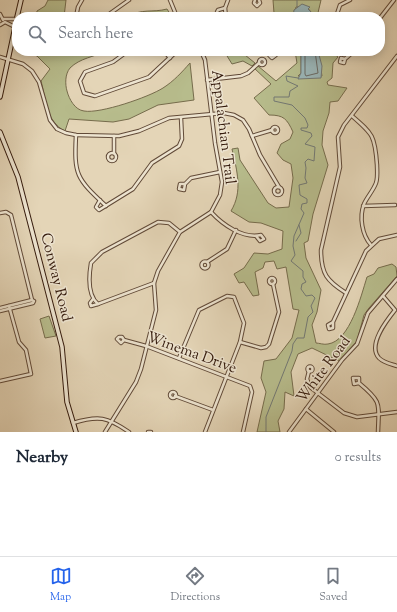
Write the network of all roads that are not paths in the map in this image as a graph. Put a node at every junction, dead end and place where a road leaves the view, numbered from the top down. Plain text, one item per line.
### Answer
1 (21, 0) edge
2 (82, 0) edge
3 (129, 0) edge
4 (170, 0) edge
5 (228, 0) edge
6 (254, 0) edge
7 (259, 0) edge
8 (350, 0) edge
9 (394, 0) edge
10 (225, 8) junction
11 (18, 12) edge
12 (77, 12) edge
13 (112, 12) edge
14 (175, 12) edge
15 (217, 12) edge
16 (226, 12) edge
17 (338, 12) edge
18 (385, 12) edge
19 (0, 14) edge
20 (8, 18) junction
21 (12, 18) edge
22 (2, 22) edge
23 (8, 23) junction
24 (12, 25) edge
25 (12, 41) edge
26 (121, 56) edge
27 (203, 56) edge
28 (348, 56) edge
29 (397, 56) edge
30 (0, 57) edge
31 (170, 58) edge
32 (345, 59) dead end
33 (8, 60) junction
34 (260, 63) dead end
35 (207, 80) junction
36 (0, 97) edge
37 (211, 115) junction
38 (352, 116) junction
39 (182, 118) junction
40 (272, 130) dead end
41 (0, 132) edge
42 (76, 135) junction
43 (114, 136) junction
44 (252, 136) junction
45 (114, 153) dead end
46 (220, 172) junction
47 (185, 184) dead end
48 (278, 187) dead end
49 (100, 200) junction
50 (396, 205) edge
51 (106, 206) junction
52 (363, 206) junction
53 (211, 212) junction
54 (0, 213) edge
55 (236, 230) junction
56 (180, 232) junction
57 (397, 235) edge
58 (256, 236) dead end
59 (371, 244) junction
60 (207, 262) dead end
61 (397, 279) edge
62 (154, 283) junction
63 (273, 284) dead end
64 (346, 293) junction
65 (383, 296) junction
66 (94, 300) junction
67 (98, 304) junction
68 (10, 308) junction
69 (396, 309) edge
70 (0, 310) edge
71 (333, 322) dead end
72 (124, 340) dead end
73 (240, 342) junction
74 (146, 346) junction
75 (179, 358) junction
76 (397, 366) edge
77 (309, 371) dead end
78 (226, 376) junction
79 (0, 381) edge
80 (359, 383) dead end
81 (317, 393) junction
82 (175, 396) dead end
83 (306, 409) junction
84 (213, 410) junction
85 (397, 412) edge
86 (380, 414) junction
87 (111, 420) junction
88 (74, 423) junction
89 (76, 432) edge
90 (105, 432) edge
91 (129, 432) edge
92 (148, 432) edge
93 (151, 432) edge
94 (205, 432) edge
95 (243, 432) edge
96 (289, 432) edge
97 (334, 432) edge
98 (378, 432) edge

1 - 11 street
2 - 12 street
3 - 13 street
4 - 14 street
5 - 10 street
6 - 7 street
8 - 17 street
9 - 18 street
10 - 15 street
10 - 16 street
19 - 22 street
20 - 21 street
20 - 22 street
20 - 23 street
22 - 23 street
23 - 24 street
25 - 33 street
26 - 31 street
27 - 35 street, Appalachian Trail
28 - 32 street
29 - 38 street
30 - 33 street
33 - 36 street
33 - 42 street
34 - 35 street
35 - 37 street, Appalachian Trail
37 - 39 street
37 - 44 street
37 - 46 street, Appalachian Trail
38 - 52 street
38 - 64 street
39 - 43 street
39 - 51 street
40 - 44 street
41 - 88 street, Conway Road
42 - 43 street
42 - 49 street
43 - 45 street
44 - 48 street
46 - 47 street
46 - 53 street, Appalachian Trail
49 - 51 street
49 - 51 street
50 - 52 street
52 - 59 street
53 - 55 street
53 - 56 street
54 - 68 street
55 - 58 street
55 - 60 street
56 - 62 street
56 - 66 street
57 - 59 street
59 - 64 street
61 - 65 street, White Road
62 - 67 street
62 - 74 street
63 - 73 street
64 - 71 street
65 - 69 street
65 - 81 street, White Road
66 - 67 street
66 - 67 street
68 - 70 street
68 - 79 street
69 - 76 street
72 - 74 street, Winema Drive
73 - 75 street
73 - 78 street
74 - 75 street, Winema Drive
74 - 87 street
75 - 78 street, Winema Drive
77 - 81 street
78 - 84 street
78 - 95 street, Winema Drive
80 - 86 street
81 - 83 street, White Road
81 - 86 street
82 - 84 street
83 - 96 street, White Road
83 - 97 street
84 - 94 street
85 - 86 street
86 - 98 street
87 - 88 street
87 - 90 street
87 - 91 street
88 - 89 street, Conway Road
92 - 93 street

